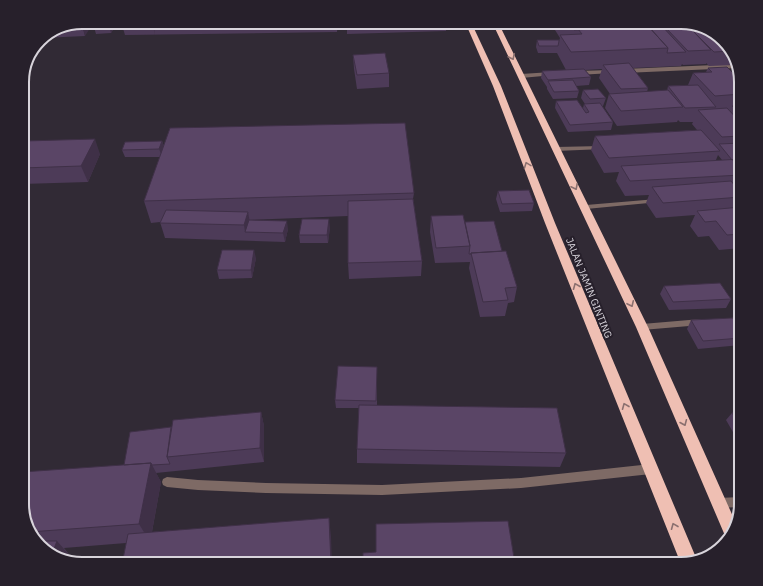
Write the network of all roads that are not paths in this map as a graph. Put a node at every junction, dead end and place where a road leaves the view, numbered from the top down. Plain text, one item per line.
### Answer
1 (471, 29) edge
2 (498, 29) edge
3 (731, 66) edge
4 (575, 73) edge
5 (560, 74) edge
6 (521, 76) junction
7 (608, 147) edge
8 (556, 150) junction
9 (663, 200) edge
10 (586, 207) junction
11 (734, 320) edge
12 (642, 327) junction
13 (651, 470) junction
14 (167, 482) dead end
15 (734, 502) edge
16 (718, 503) junction
17 (729, 526) edge
18 (687, 556) edge

13 -> 1 highway, JALAN JAMIN GINTING
2 -> 6 highway
3 - 4 street
5 - 6 street
6 - 8 highway
7 - 8 street
8 -> 10 highway
9 - 10 street
10 -> 12 highway
11 - 12 street
12 -> 16 highway
13 - 14 street
18 -> 13 highway, JALAN JAMIN GINTING
15 - 16 street
16 - 17 highway

